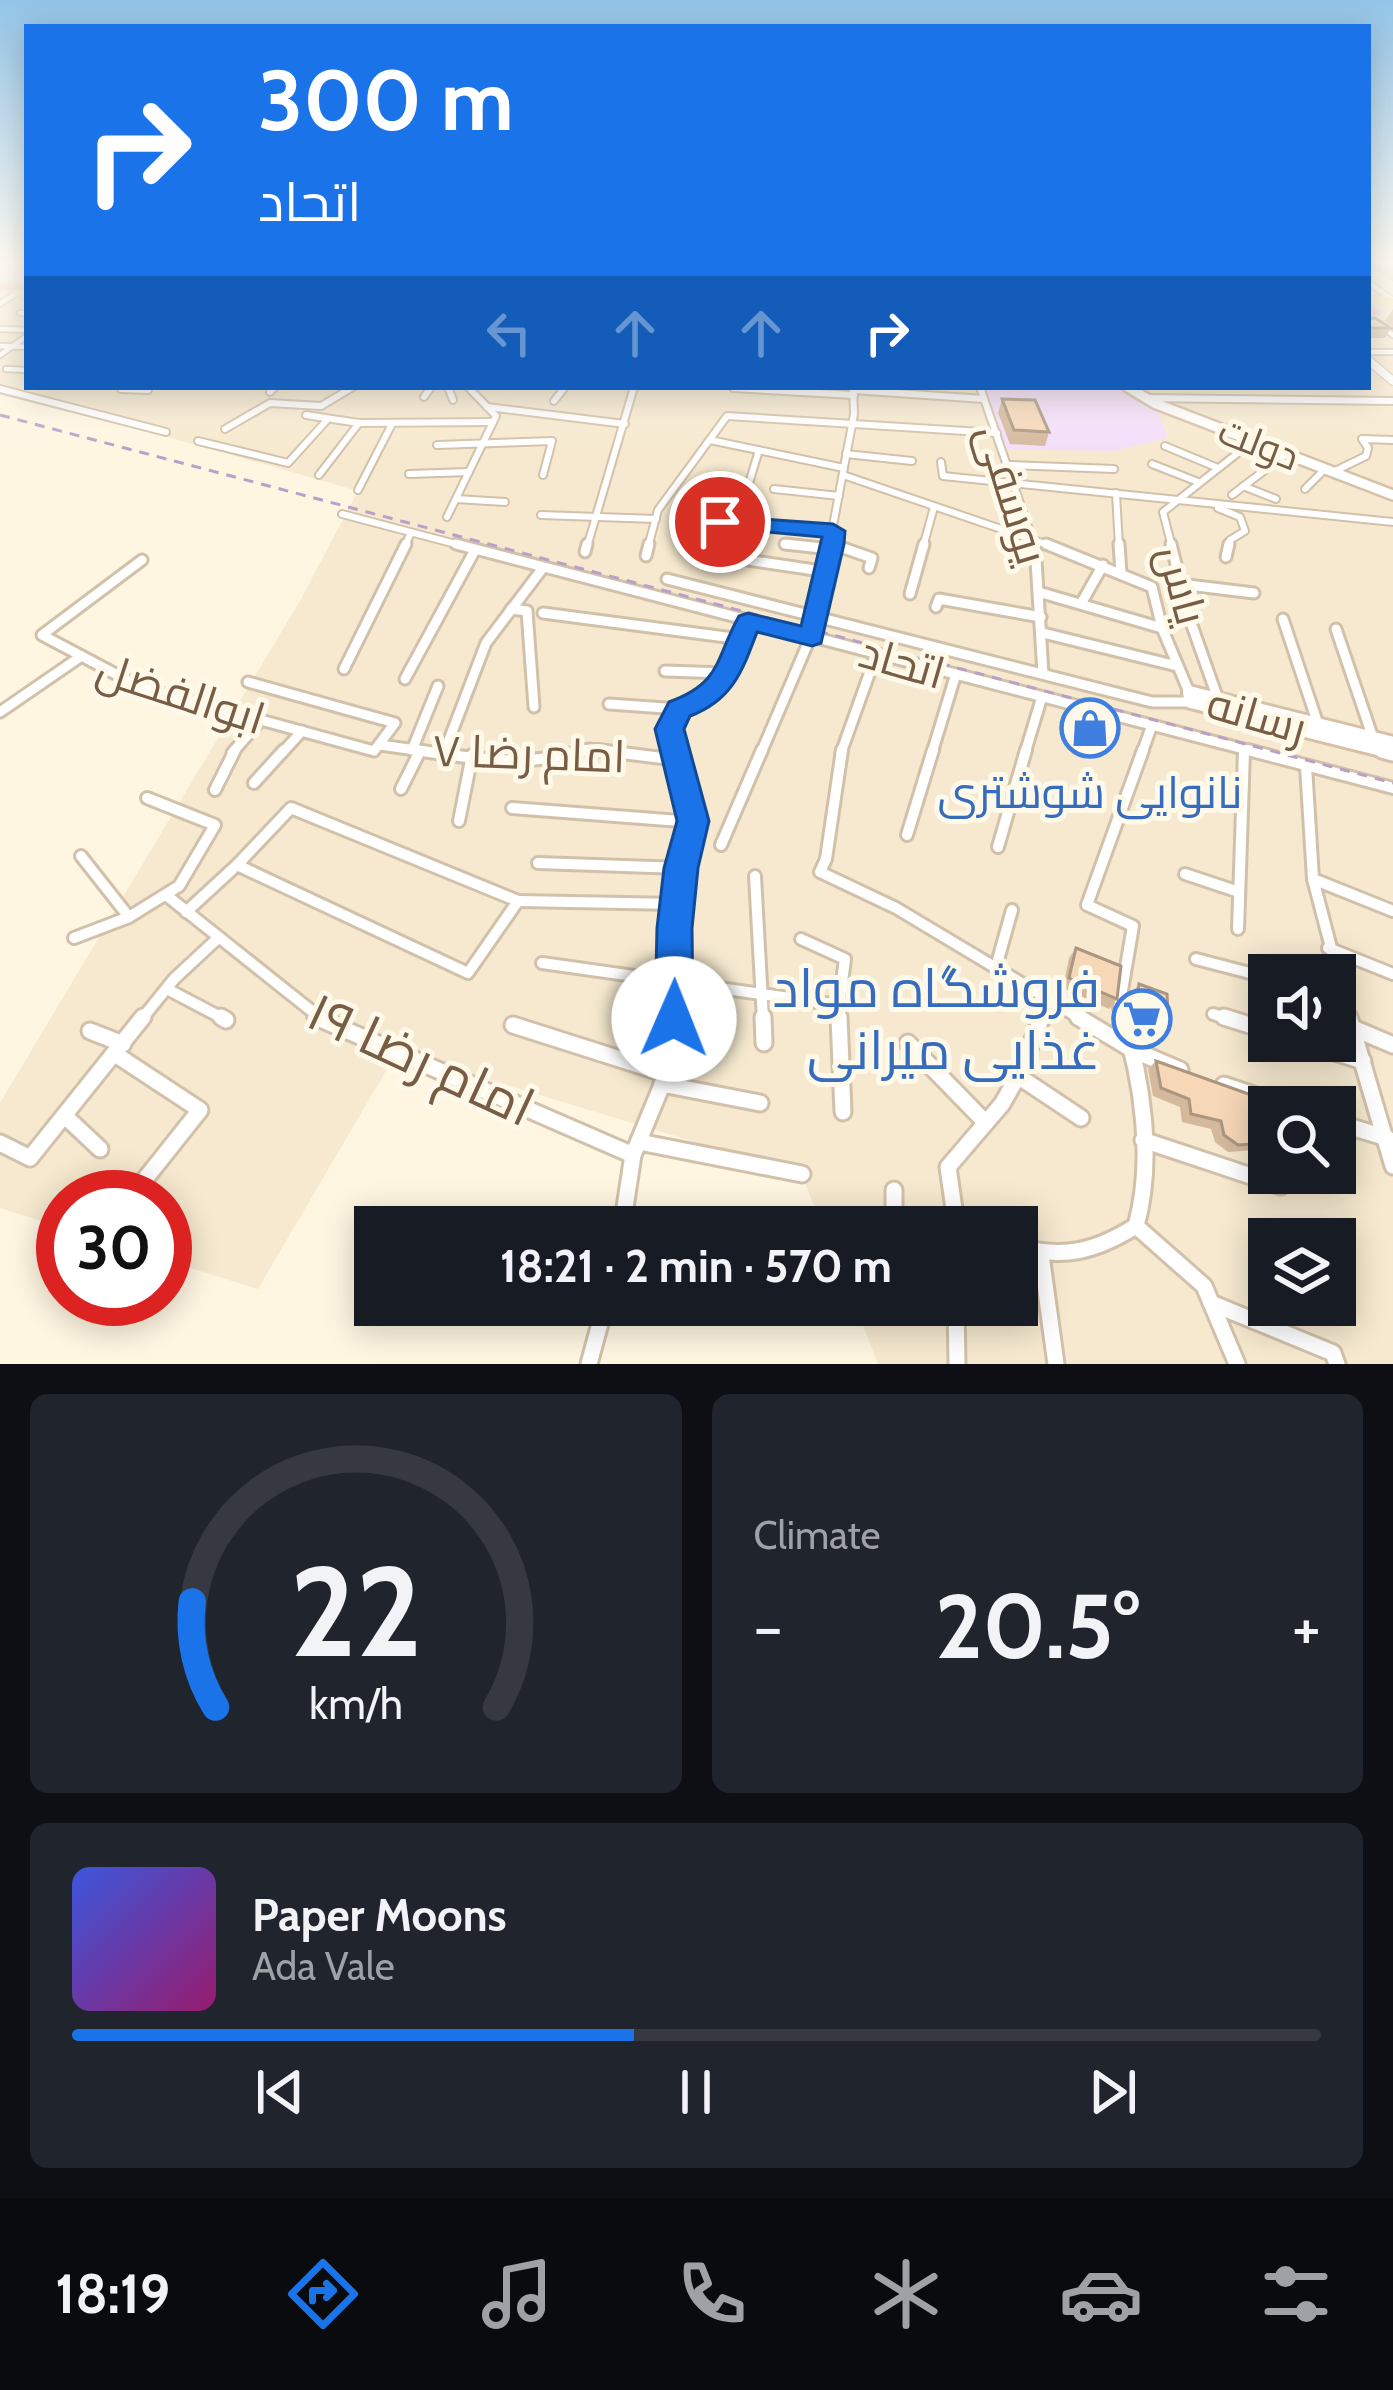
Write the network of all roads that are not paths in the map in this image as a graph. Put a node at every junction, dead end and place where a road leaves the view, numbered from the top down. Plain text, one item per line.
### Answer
1 (24, 336) edge
2 (13, 346) junction
3 (24, 347) edge
4 (0, 351) edge
5 (0, 389) edge
6 (349, 390) edge
7 (428, 390) edge
8 (449, 390) edge
9 (471, 390) edge
10 (563, 390) edge
11 (633, 390) edge
12 (813, 390) edge
13 (981, 390) edge
14 (1132, 390) edge
15 (853, 391) edge
16 (424, 397) dead end
17 (1144, 398) junction
18 (984, 399) junction
19 (452, 400) dead end
20 (554, 401) dead end
21 (1393, 401) edge
22 (321, 406) junction
23 (487, 407) junction
24 (327, 420) junction
25 (493, 422) junction
26 (359, 423) junction
27 (852, 423) junction
28 (392, 424) junction
29 (625, 424) junction
30 (225, 429) dead end
31 (166, 432) dead end
32 (997, 434) junction
33 (710, 440) junction
34 (1393, 440) edge
35 (198, 441) dead end
36 (1253, 441) junction
37 (483, 443) junction
38 (437, 445) dead end
39 (1165, 446) dead end
40 (758, 450) junction
41 (846, 454) junction
42 (1286, 454) junction
43 (912, 461) dead end
44 (941, 462) dead end
45 (1152, 464) dead end
46 (1010, 465) junction
47 (1218, 468) junction
48 (1114, 469) dead end
49 (1329, 470) junction
50 (844, 471) junction
51 (469, 472) junction
52 (409, 474) dead end
53 (319, 475) dead end
54 (543, 475) dead end
55 (1018, 482) junction
56 (1198, 482) junction
57 (1243, 486) junction
58 (774, 489) dead end
59 (1305, 489) dead end
60 (358, 490) dead end
61 (724, 493) dead end
62 (1116, 493) junction
63 (1232, 495) dead end
64 (1393, 495) edge
65 (839, 496) junction
66 (456, 499) junction
67 (1177, 499) junction
68 (1276, 499) dead end
69 (505, 502) dead end
70 (1202, 502) junction
71 (934, 507) junction
72 (342, 514) dead end
73 (541, 515) dead end
74 (596, 515) junction
75 (447, 517) dead end
76 (656, 519) junction
77 (682, 519) dead end
78 (1393, 523) edge
79 (833, 531) junction
80 (411, 533) junction
81 (1035, 539) junction
82 (785, 544) dead end
83 (832, 547) junction
84 (475, 550) junction
85 (687, 551) dead end
86 (585, 552) dead end
87 (646, 556) dead end
88 (1226, 556) dead end
89 (142, 560) dead end
90 (1103, 566) junction
91 (869, 568) dead end
92 (542, 569) junction
93 (828, 572) junction
94 (1120, 573) junction
95 (667, 579) dead end
96 (1180, 584) junction
97 (1254, 592) dead end
98 (1042, 593) junction
99 (910, 594) dead end
100 (1082, 602) junction
101 (936, 607) dead end
102 (512, 609) junction
103 (543, 613) dead end
104 (818, 616) junction
105 (1041, 616) junction
106 (1283, 619) dead end
107 (748, 622) junction
108 (1162, 628) junction
109 (1336, 629) dead end
110 (1043, 633) junction
111 (812, 637) junction
112 (741, 640) junction
113 (876, 655) junction
114 (80, 657) junction
115 (1177, 666) junction
116 (344, 669) dead end
117 (665, 671) dead end
118 (726, 673) junction
119 (1043, 674) junction
120 (955, 677) junction
121 (405, 680) dead end
122 (248, 682) dead end
123 (438, 686) dead end
124 (1190, 697) junction
125 (1218, 698) junction
126 (1041, 700) junction
127 (609, 704) dead end
128 (534, 707) dead end
129 (679, 709) junction
130 (0, 712) edge
131 (261, 720) junction
132 (1318, 724) junction
133 (1151, 728) junction
134 (302, 731) junction
135 (1373, 738) junction
136 (1393, 743) edge
137 (377, 748) junction
138 (416, 751) junction
139 (1244, 751) junction
140 (444, 753) junction
141 (1393, 753) edge
142 (472, 755) junction
143 (678, 760) junction
144 (1306, 766) junction
145 (254, 783) dead end
146 (1393, 788) edge
147 (401, 789) dead end
148 (215, 790) dead end
149 (147, 798) dead end
150 (512, 808) dead end
151 (458, 821) dead end
152 (693, 821) junction
153 (907, 836) dead end
154 (722, 845) dead end
155 (998, 847) dead end
156 (81, 856) dead end
157 (538, 863) dead end
158 (237, 865) junction
159 (681, 868) junction
160 (1185, 874) dead end
161 (755, 876) dead end
162 (1313, 879) junction
163 (1236, 891) junction
164 (166, 895) junction
165 (518, 901) junction
166 (677, 904) junction
167 (1012, 910) dead end
168 (1393, 911) edge
169 (186, 912) junction
170 (129, 917) junction
171 (1238, 929) dead end
172 (74, 938) dead end
173 (217, 939) junction
174 (801, 939) dead end
175 (1328, 948) junction
176 (1329, 954) edge
177 (1196, 959) dead end
178 (542, 963) dead end
179 (996, 968) junction
180 (1248, 973) edge
181 (1393, 974) edge
182 (674, 981) junction
183 (167, 988) junction
184 (764, 994) junction
185 (1050, 998) junction
186 (839, 1005) junction
187 (1213, 1014) dead end
188 (226, 1020) dead end
189 (513, 1025) dead end
190 (1248, 1025) edge
191 (1356, 1029) edge
192 (90, 1031) dead end
193 (1356, 1038) edge
194 (764, 1043) dead end
195 (908, 1043) dead end
196 (1393, 1045) edge
197 (119, 1049) junction
198 (1133, 1049) junction
199 (1356, 1059) edge
200 (1363, 1061) junction
201 (1018, 1076) junction
202 (1193, 1076) edge
203 (664, 1079) junction
204 (1209, 1081) edge
205 (1248, 1094) edge
206 (760, 1103) dead end
207 (843, 1112) dead end
208 (67, 1118) junction
209 (1081, 1118) dead end
210 (985, 1122) junction
211 (1356, 1129) edge
212 (1389, 1139) edge
213 (1143, 1140) junction
214 (0, 1143) edge
215 (636, 1148) junction
216 (100, 1149) dead end
217 (1393, 1166) edge
218 (152, 1170) edge
219 (802, 1174) dead end
220 (1248, 1175) edge
221 (894, 1190) dead end
222 (626, 1206) edge
223 (894, 1206) edge
224 (953, 1206) edge
225 (1136, 1226) junction
226 (1038, 1254) edge
227 (1041, 1255) junction
228 (1211, 1303) junction
229 (600, 1326) edge
230 (956, 1326) edge
231 (590, 1364) edge
232 (956, 1364) edge
233 (1056, 1364) edge
234 (1237, 1364) edge
235 (1337, 1364) edge

1 - 2 street
2 - 3 street
2 - 4 street
5 - 31 street
6 - 22 street
7 - 16 street
8 - 19 street
9 - 23 street
10 - 20 street
11 - 29 street
12 - 15 street
13 - 18 street, یوسفی
14 - 17 main road, دولت
15 - 18 street
15 - 27 street
17 - 21 street
17 - 36 main road, دولت
18 - 32 street, یوسفی
22 - 24 street
22 - 30 street
23 - 25 street
23 - 29 street
24 - 26 street
24 - 35 street
25 - 28 street
25 - 37 street
26 - 28 street
26 - 53 street
27 - 32 street
27 - 33 street
27 - 41 street
28 - 60 street
29 - 74 street
32 - 46 street, یوسفی
33 - 40 street
33 - 76 street
34 - 49 street
36 - 42 main road, دولت
36 - 47 street, یاس
37 - 38 street
37 - 51 street
37 - 54 street
39 - 47 street
40 - 50 street
40 - 61 street
41 - 43 street
41 - 50 street
42 - 49 main road, دولت
42 - 57 street
44 - 55 street
45 - 56 street
46 - 48 street
46 - 55 street, یوسفی
47 - 56 street, یاس
49 - 59 street
49 - 64 main road, دولت
50 - 65 street
50 - 71 street
51 - 52 street
51 - 66 street
55 - 62 street
55 - 81 street, یوسفی
56 - 67 street, یاس
57 - 63 street
57 - 68 street
58 - 65 street
62 - 67 street
62 - 94 street
65 - 79 street
66 - 69 street
66 - 75 street
67 - 70 street
67 - 96 street, یاس
70 - 78 street
70 - 88 street
71 - 81 street
71 - 99 street
72 - 80 street, اتحاد
73 - 74 street
74 - 76 street
74 - 86 street
76 - 87 street
77 - 79 street
79 - 83 street
80 - 84 street, اتحاد
80 - 116 street
81 - 90 street
81 - 98 street, یوسفی
82 - 83 street
83 - 91 street
83 - 93 street
84 - 92 street, اتحاد
84 - 121 street
85 - 93 street
89 - 114 street
90 - 94 street
90 - 100 street
92 - 102 street
92 - 107 street, اتحاد
93 - 104 street
94 - 108 street
95 - 104 street
96 - 97 street
96 - 125 street, یاس
98 - 100 street
98 - 105 street, یوسفی
100 - 108 street
101 - 105 street
102 - 128 street
102 - 140 street
103 - 112 street
104 - 111 street
104 - 119 street
105 - 110 street, یوسفی
106 - 132 street
107 - 111 street, اتحاد
107 - 112 street
108 - 115 street
109 - 135 street
110 - 115 street
110 - 119 street, یوسفی
111 - 113 street, اتحاد
111 - 154 street
112 - 118 street
113 - 120 street, اتحاد
113 - 179 street
114 - 130 street, ابوالفضل
114 - 131 street, ابوالفضل
115 - 124 street
117 - 118 street
118 - 129 street
119 - 124 street
120 - 126 street, اتحاد
120 - 153 street
122 - 137 street
123 - 138 street
124 - 125 main road, رسانه
124 - 141 main road, رسانه
125 - 132 main road, رسانه
126 - 133 street, اتحاد
126 - 155 street
127 - 129 street
129 - 143 street
131 - 134 street, ابوالفضل
131 - 148 street
132 - 135 main road, رسانه
133 - 139 street, اتحاد
133 - 198 street
134 - 137 street, ابوالفضل
134 - 145 street
135 - 136 main road, رسانه
137 - 138 street, امام رضا ۷
138 - 140 street, امام رضا ۷
138 - 147 street
139 - 144 street, اتحاد
139 - 163 street
140 - 142 street, امام رضا ۷
142 - 143 street, امام رضا ۷
142 - 151 street
143 - 152 street
144 - 146 street, اتحاد
144 - 162 street
149 - 164 street
150 - 152 street
152 - 159 street
156 - 170 street
157 - 159 street
158 - 165 street
158 - 165 street
158 - 169 street
159 - 166 street
160 - 163 street
161 - 184 street
162 - 168 street
162 - 175 street
163 - 171 street
164 - 169 street, امام رضا ۱۹
164 - 170 street
165 - 166 street
166 - 182 street
167 - 179 street
169 - 173 street, امام رضا ۱۹
170 - 172 street
173 - 183 street
173 - 215 street, امام رضا ۱۹
174 - 186 street
175 - 176 street
175 - 181 street
177 - 180 street
178 - 182 street
179 - 185 street
182 - 184 street
182 - 203 street
183 - 188 street
183 - 197 street
184 - 186 street
184 - 194 street
185 - 198 street
185 - 201 street
186 - 207 street
187 - 190 street
189 - 203 street
191 - 196 street
192 - 197 street
193 - 200 street
195 - 210 street
197 - 208 street
197 - 218 street
198 - 202 street
198 - 213 street
199 - 200 street
200 - 212 street
201 - 209 street
201 - 210 street
203 - 206 street
203 - 215 street
204 - 205 street
208 - 214 street
208 - 216 street
210 - 224 street
211 - 212 street
212 - 217 street
213 - 220 street
213 - 225 street
215 - 219 street, امام رضا ۱۹
215 - 222 street
221 - 223 street
225 - 227 street
225 - 228 street
226 - 227 street
227 - 233 street
228 - 234 street
228 - 235 street
229 - 231 street
230 - 232 street

